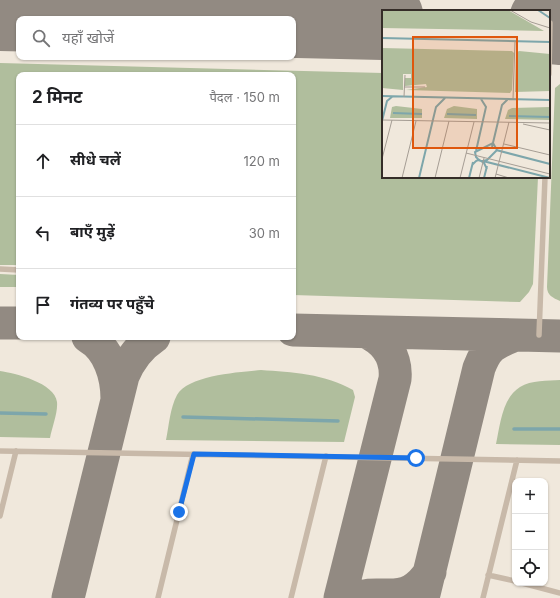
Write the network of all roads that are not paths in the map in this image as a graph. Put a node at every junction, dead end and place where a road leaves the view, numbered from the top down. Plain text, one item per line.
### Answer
1 (545, 178) edge
2 (0, 269) edge
3 (16, 270) edge
4 (539, 335) dead end
5 (0, 451) edge
6 (16, 451) junction
7 (194, 454) junction
8 (326, 456) junction
9 (517, 460) junction
10 (560, 461) edge
11 (0, 516) edge
12 (488, 574) junction
13 (512, 580) edge
14 (535, 586) edge
15 (560, 592) edge
16 (158, 598) edge
17 (290, 598) edge
18 (483, 598) edge

1 - 4 lane
2 - 3 lane
5 - 6 lane
6 - 7 lane
6 - 11 lane
7 - 8 lane
7 - 16 lane
8 - 9 lane
8 - 17 lane
9 - 10 lane
9 - 12 lane
12 - 13 lane
12 - 18 lane
14 - 15 lane

